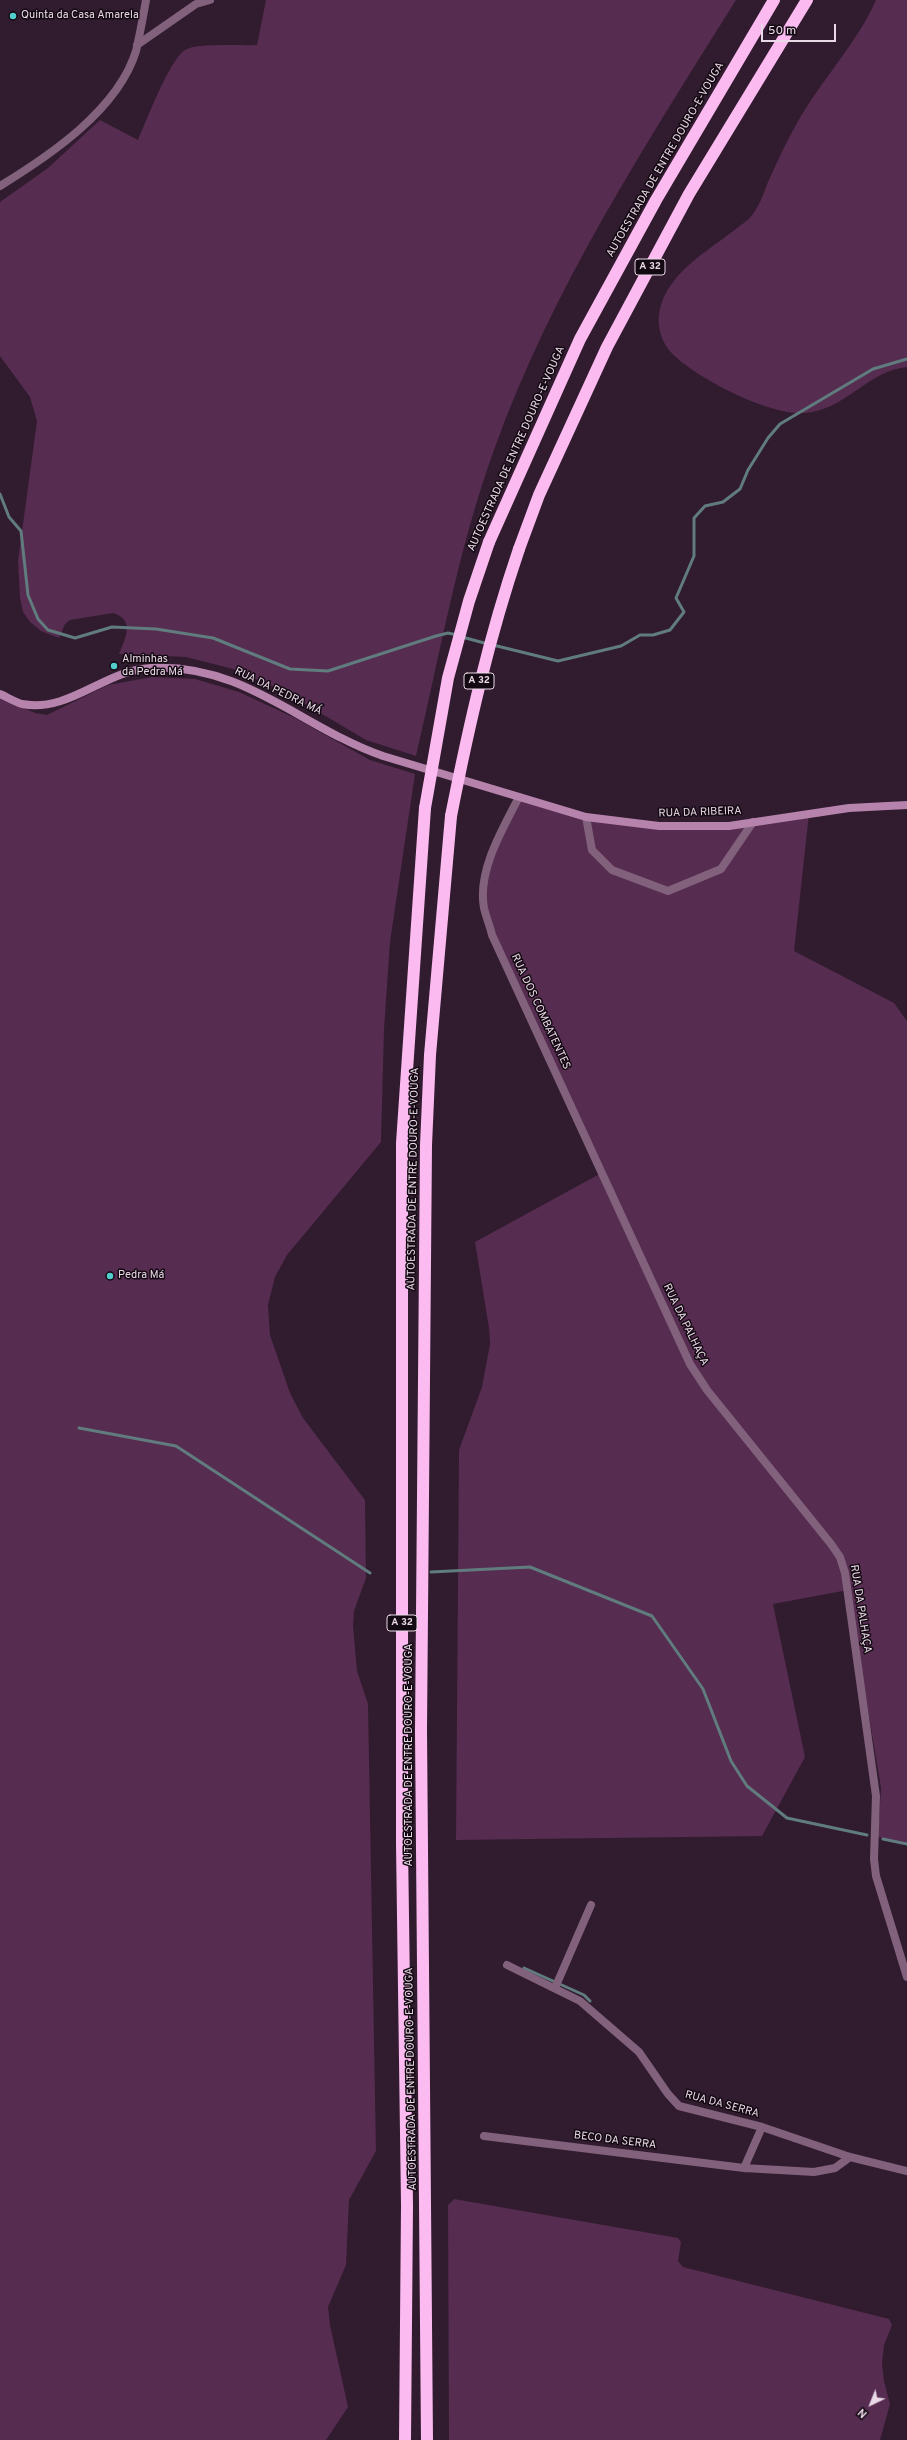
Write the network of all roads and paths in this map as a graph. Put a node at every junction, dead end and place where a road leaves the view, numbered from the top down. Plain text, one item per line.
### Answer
1 (146, 0) edge
2 (210, 0) edge
3 (774, 0) edge
4 (807, 0) edge
5 (137, 45) junction
6 (0, 186) edge
7 (0, 694) edge
8 (519, 797) junction
9 (907, 805) edge
10 (586, 817) junction
11 (754, 822) junction
12 (629, 1231) joint
13 (591, 1905) dead end
14 (507, 1965) dead end
15 (907, 1977) edge
16 (555, 1988) junction
17 (762, 2127) junction
18 (484, 2136) dead end
19 (850, 2157) junction
20 (744, 2168) junction
21 (907, 2171) edge
22 (405, 2440) edge
23 (428, 2440) edge

1 - 5 street
2 - 5 street
3 - 22 highway, AUTOESTRADA DE ENTRE DOURO-E-VOUGA / A 32, bridge
4 - 23 highway, AUTOESTRADA DE ENTRE DOURO-E-VOUGA / A 32, bridge
5 - 6 street
7 - 8 main road, RUA DA PEDRA MÁ
8 - 10 main road, RUA DA RIBEIRA
8 - 12 street, RUA DOS COMBATENTES
9 - 11 main road, RUA DA RIBEIRA
10 - 11 main road, RUA DA RIBEIRA
10 - 11 street
12 - 15 street, RUA DA PALHAÇA
13 - 16 street
14 - 16 street, RUA DA SERRA
16 - 17 street, RUA DA SERRA
17 - 19 street, RUA DA SERRA
17 - 20 street
18 - 20 street, BECO DA SERRA
19 - 20 street, BECO DA SERRA
19 - 21 street, RUA DA SERRA

